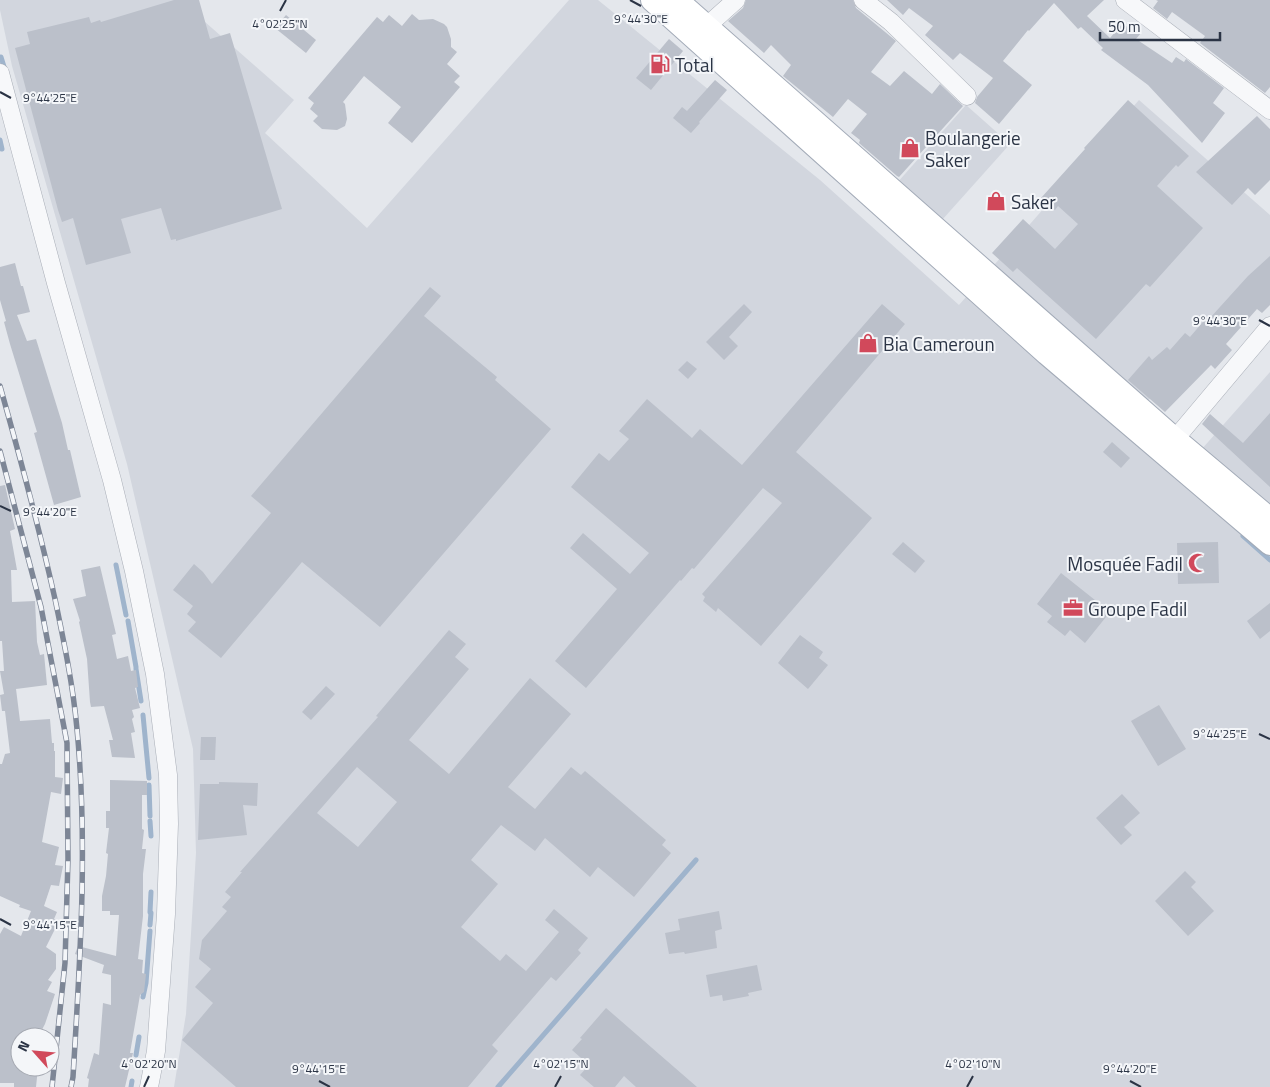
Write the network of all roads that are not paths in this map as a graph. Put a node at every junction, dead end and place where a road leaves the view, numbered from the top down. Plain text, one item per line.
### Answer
1 (652, 0) edge
2 (677, 0) edge
3 (736, 0) edge
4 (864, 0) edge
5 (1125, 0) edge
6 (700, 32) junction
7 (0, 73) edge
8 (967, 96) dead end
9 (1270, 110) edge
10 (1270, 326) edge
11 (1175, 439) junction
12 (1270, 519) edge
13 (1270, 544) edge
14 (149, 1087) edge

1 - 6 main road
2 - 6 main road
3 - 6 street
4 - 8 street
5 - 9 street
6 - 11 main road
6 - 13 main road
7 - 14 street
10 - 11 street
11 - 12 main road

